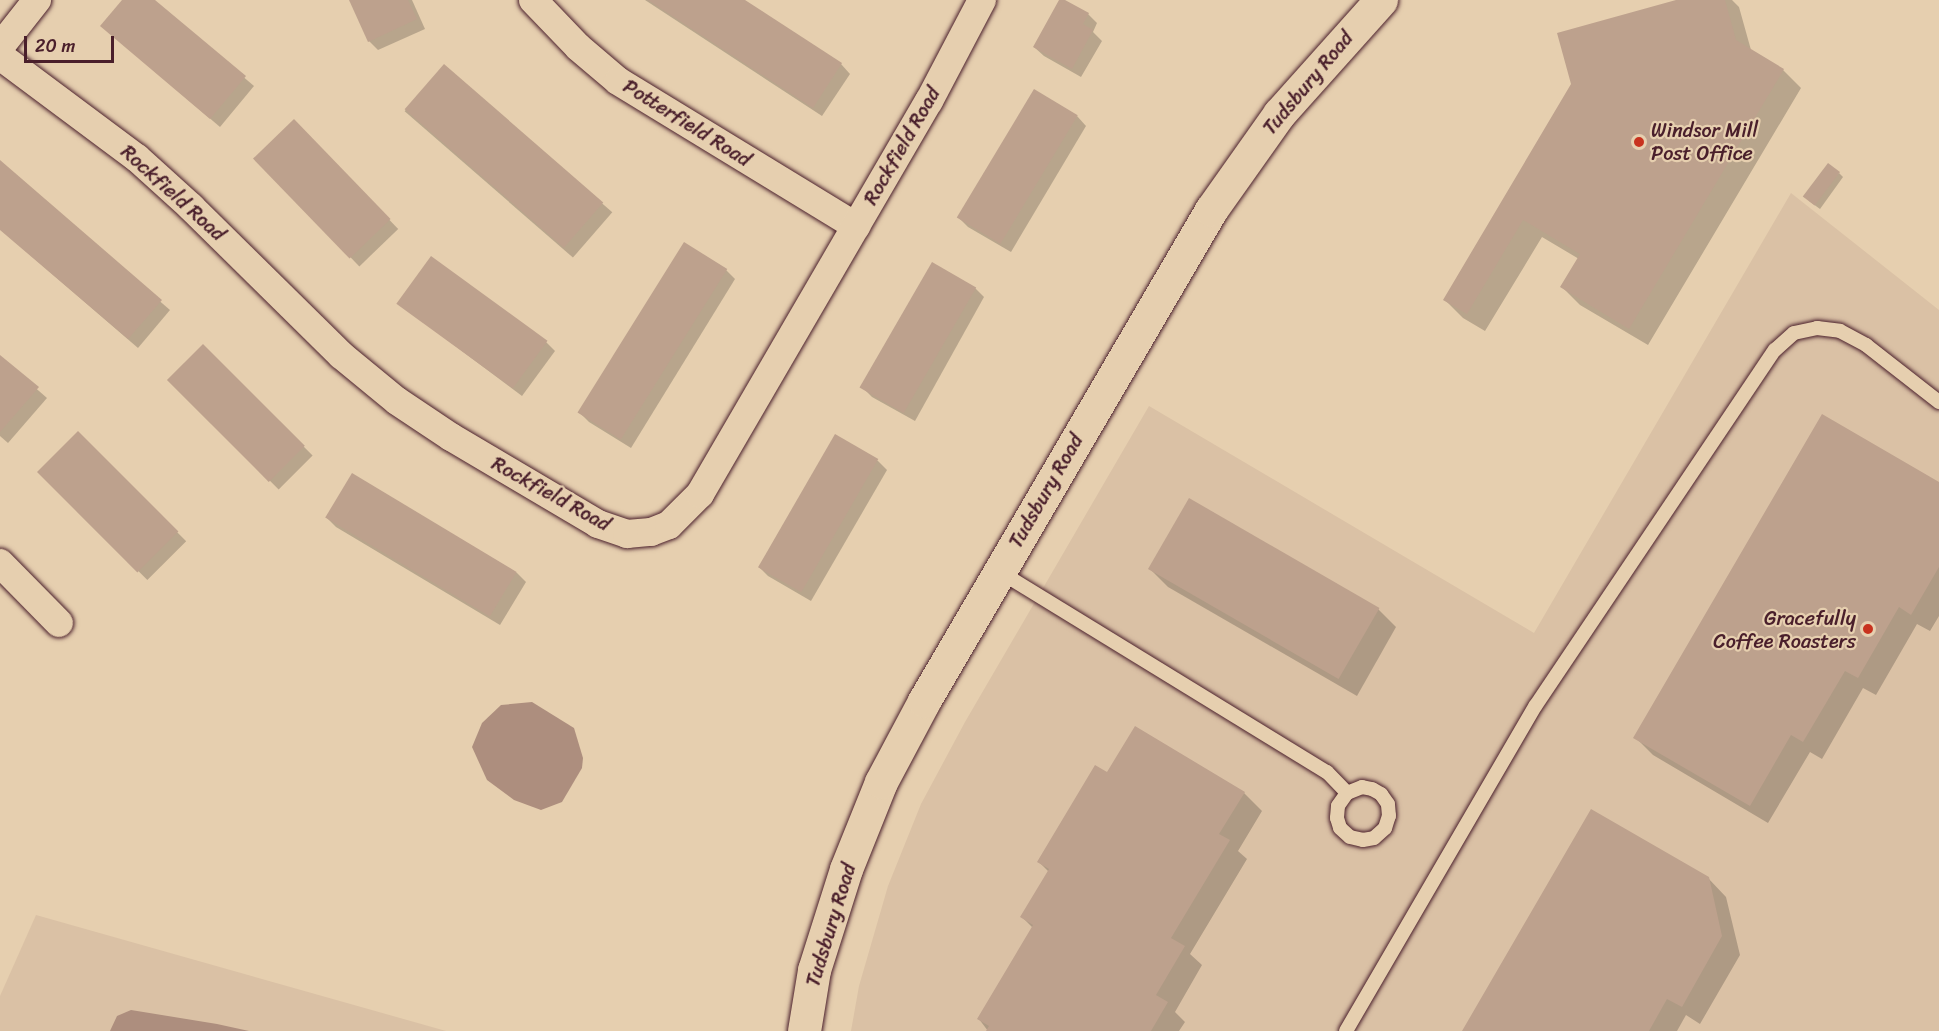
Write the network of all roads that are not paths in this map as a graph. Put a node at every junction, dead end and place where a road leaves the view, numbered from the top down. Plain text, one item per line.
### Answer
1 (37, 0) edge
2 (532, 0) edge
3 (982, 0) edge
4 (1381, 0) edge
5 (0, 47) edge
6 (0, 56) edge
7 (856, 226) junction
8 (1939, 402) edge
9 (0, 563) edge
10 (999, 572) junction
11 (59, 623) dead end
12 (1347, 793) dead end
13 (804, 1031) edge
14 (1346, 1031) edge

1 - 5 street
2 - 7 street, Potterfield Road
3 - 7 street, Rockfield Road
4 - 10 street, Tudsbury Road
6 - 7 street, Rockfield Road
8 - 14 lane
9 - 11 street
10 - 12 lane
10 - 13 street, Tudsbury Road

